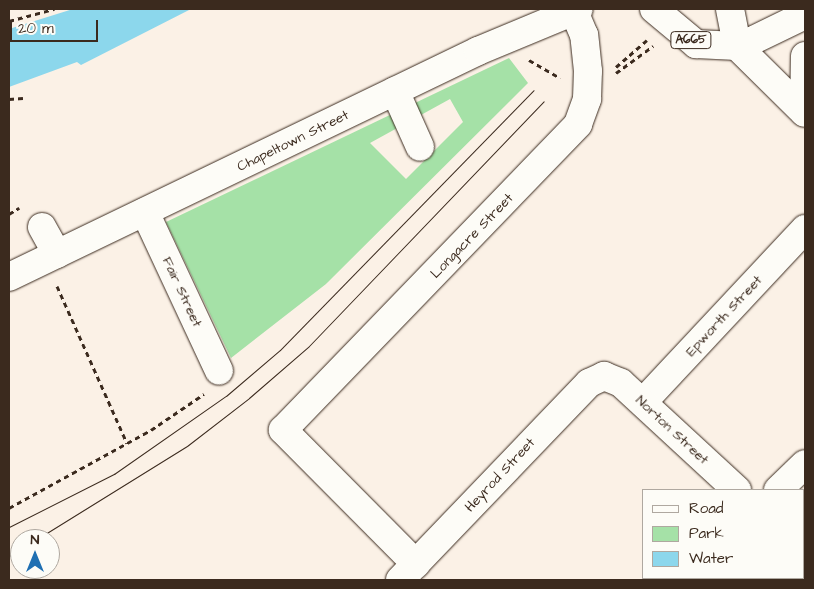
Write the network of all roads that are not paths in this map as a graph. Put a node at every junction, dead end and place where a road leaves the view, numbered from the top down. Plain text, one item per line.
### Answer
1 (730, 9) edge
2 (576, 10) edge
3 (805, 15) edge
4 (654, 22) edge
5 (738, 46) junction
6 (805, 56) edge
7 (395, 91) junction
8 (804, 112) edge
9 (420, 147) dead end
10 (145, 212) junction
11 (42, 227) dead end
12 (805, 229) edge
13 (52, 257) junction
14 (9, 277) edge
15 (219, 371) road end
16 (604, 376) joint
17 (643, 402) junction
18 (805, 464) edge
19 (736, 489) edge
20 (779, 489) edge
21 (408, 572) edge

1 - 5 main road
2 - 7 main road, Chapeltown Street
2 - 21 main road, Longacre Street
3 - 5 main road
4 - 5 main road, A665
5 - 8 main road
6 - 8 main road
7 - 9 main road
7 - 10 main road, Chapeltown Street
10 - 13 main road, Chapeltown Street
10 - 15 main road, Fair Street
11 - 13 main road
12 - 17 main road, Epworth Street
13 - 14 main road, Chapeltown Street
16 - 17 main road, Norton Street
16 - 21 main road, Heyrod Street
17 - 19 main road, Norton Street
18 - 20 main road

